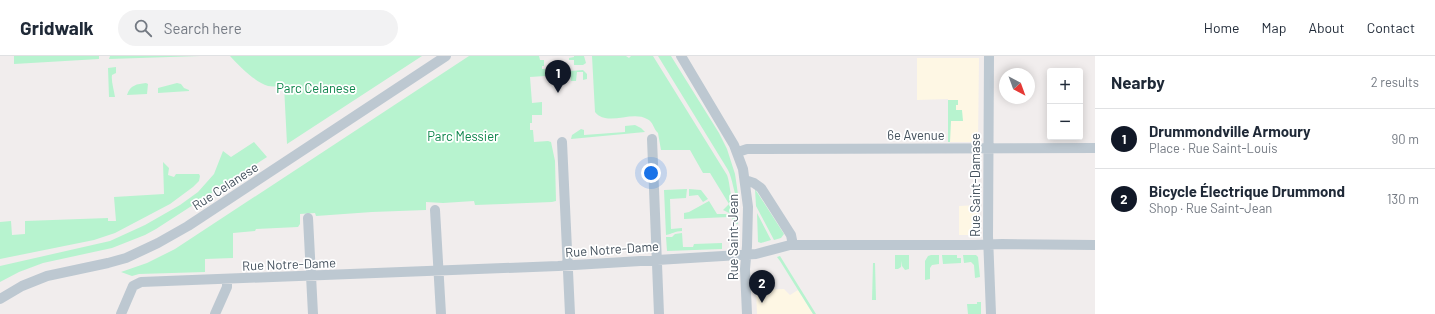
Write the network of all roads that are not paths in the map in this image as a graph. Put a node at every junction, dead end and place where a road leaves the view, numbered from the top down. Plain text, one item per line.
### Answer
1 (446, 56) edge
2 (681, 56) edge
3 (989, 56) edge
4 (652, 139) dead end
5 (562, 142) dead end
6 (988, 148) junction
7 (1095, 148) edge
8 (738, 152) junction
9 (745, 180) junction
10 (435, 210) dead end
11 (308, 218) dead end
12 (988, 244) junction
13 (793, 245) junction
14 (1095, 245) edge
15 (747, 254) junction
16 (657, 259) junction
17 (567, 265) junction
18 (439, 271) junction
19 (310, 275) junction
20 (227, 279) junction
21 (0, 299) edge
22 (121, 314) edge
23 (215, 314) edge
24 (313, 314) edge
25 (441, 314) edge
26 (570, 314) edge
27 (659, 314) edge
28 (747, 314) edge
29 (991, 314) edge

1 - 21 street, Rue Celanese
2 - 8 street, Rue Saint-Jean
3 - 6 street, Rue Saint-Damase
4 - 16 street
5 - 17 street
6 - 7 street, 6e Avenue
6 - 8 street, 6e Avenue
6 - 12 street, Rue Saint-Damase
8 - 9 street, Rue Saint-Jean
9 - 13 street
9 - 15 street, Rue Saint-Jean
10 - 18 street
11 - 19 street
12 - 13 street, Rue Notre-Dame
12 - 14 street, Rue Notre-Dame
12 - 29 street, Rue Saint-Damase
13 - 15 street, Rue Notre-Dame
15 - 16 street, Rue Notre-Dame
15 - 28 street, Rue Saint-Jean
16 - 17 street, Rue Notre-Dame
16 - 27 street
17 - 18 street, Rue Notre-Dame
17 - 26 street
18 - 19 street, Rue Notre-Dame
18 - 25 street
19 - 20 street, Rue Notre-Dame
19 - 24 street
20 - 22 street, Rue Notre-Dame
20 - 23 street

